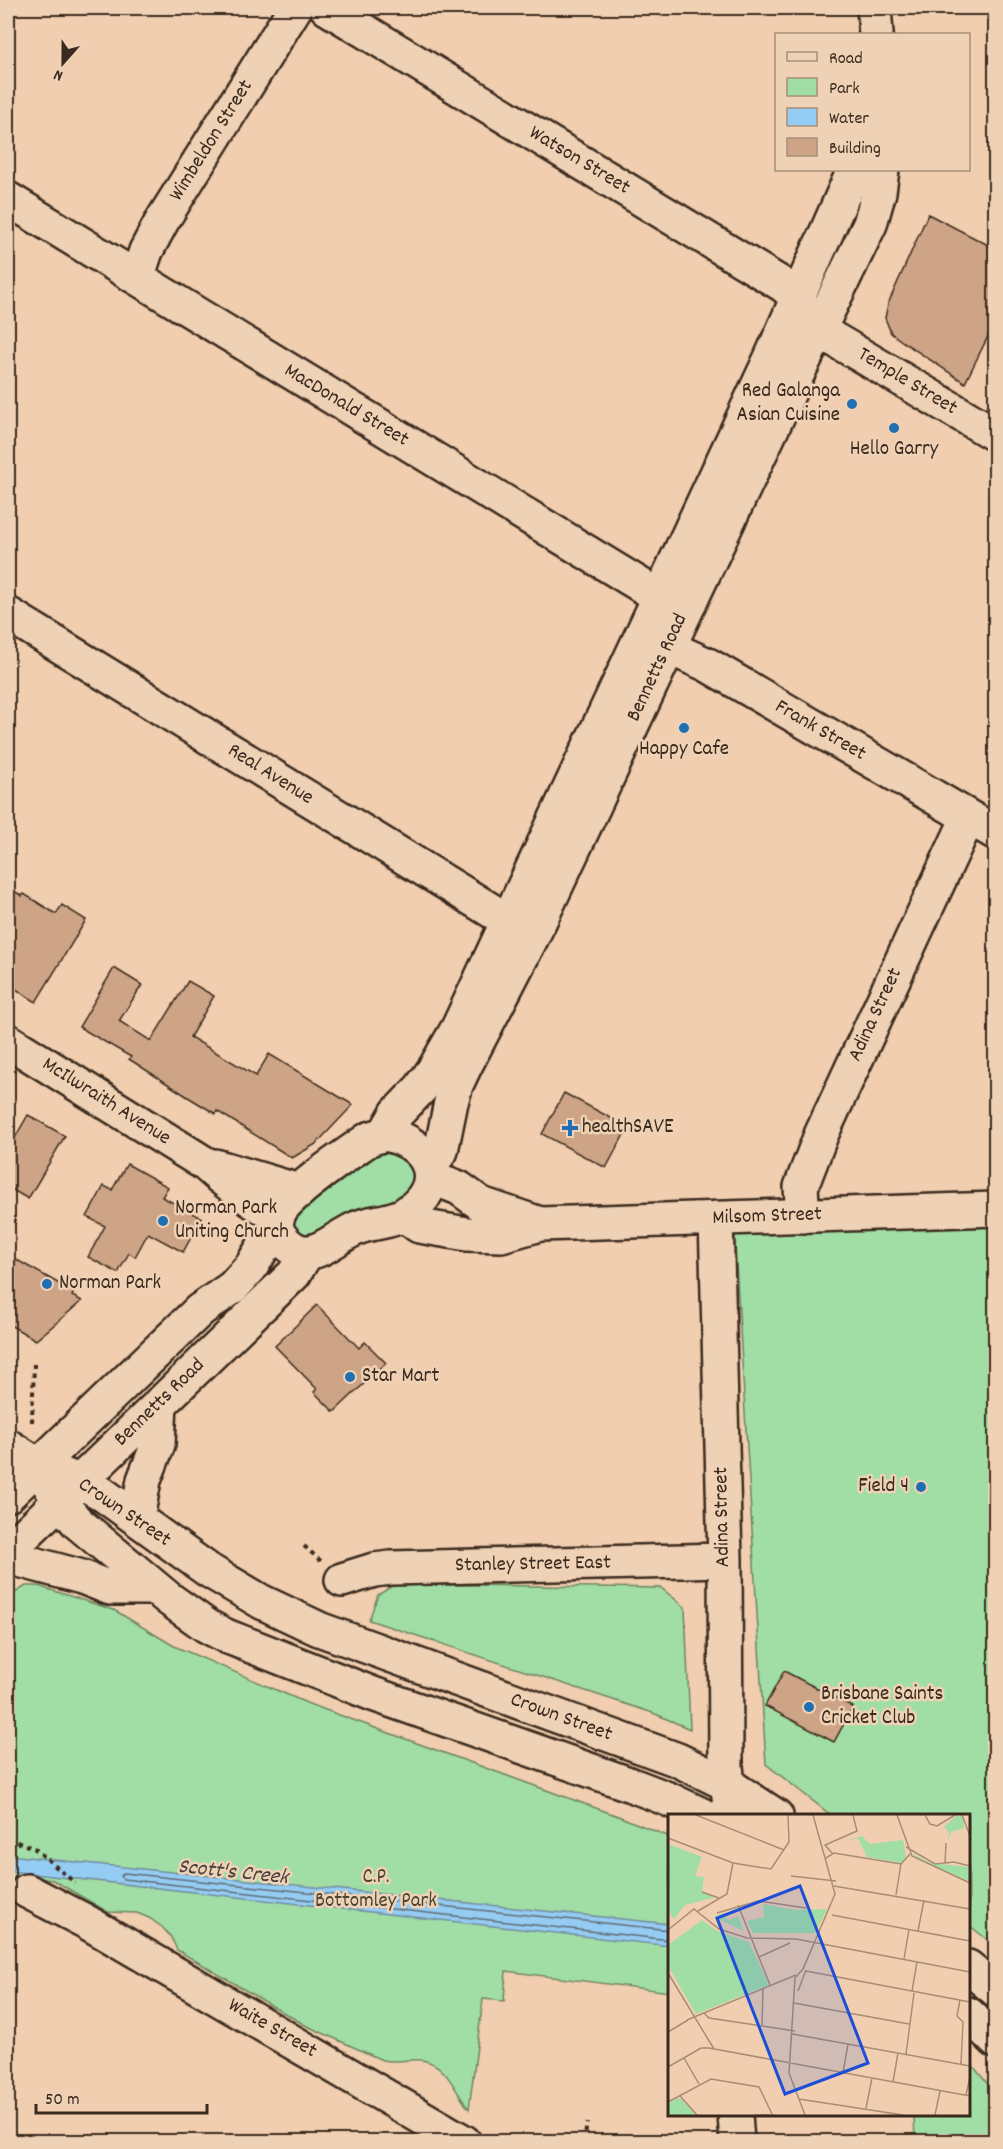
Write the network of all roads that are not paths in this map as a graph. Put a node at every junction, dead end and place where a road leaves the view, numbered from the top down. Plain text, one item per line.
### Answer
1 (295, 8) edge
2 (327, 8) edge
3 (857, 8) edge
4 (874, 8) edge
5 (858, 33) edge
6 (876, 33) edge
7 (854, 171) edge
8 (882, 171) edge
9 (8, 199) edge
10 (137, 278) junction
11 (797, 298) junction
12 (819, 328) junction
13 (996, 435) edge
14 (672, 605) junction
15 (8, 614) edge
16 (655, 641) junction
17 (982, 826) edge
18 (520, 928) junction
19 (8, 1041) edge
20 (385, 1134) junction
21 (204, 1163) junction
22 (430, 1171) junction
23 (299, 1191) junction
24 (996, 1209) edge
25 (404, 1215) junction
26 (803, 1216) junction
27 (716, 1218) junction
28 (540, 1224) junction
29 (278, 1225) junction
30 (308, 1252) junction
31 (160, 1403) junction
32 (8, 1446) edge
33 (38, 1465) junction
34 (69, 1491) junction
35 (8, 1495) edge
36 (137, 1520) junction
37 (8, 1551) edge
38 (8, 1557) edge
39 (724, 1560) junction
40 (342, 1580) dead end
41 (155, 1588) junction
42 (727, 1784) junction
43 (700, 1814) edge
44 (731, 1814) edge
45 (773, 1814) edge
46 (27, 1891) dead end
47 (970, 1968) edge
48 (996, 1990) edge
49 (970, 2015) edge
50 (996, 2041) edge
51 (735, 2116) edge
52 (464, 2142) edge
53 (737, 2142) edge

1 - 10 street, Wimbeldon Street
2 - 11 street, Watson Street
3 - 5 street
4 - 6 street
7 - 11 street, Bennetts Road
8 - 12 street, Bennetts Road
9 - 10 street, MacDonald Street
10 - 14 street, MacDonald Street
11 - 12 street, Watson Street
11 - 14 street, Bennetts Road
12 - 13 street, Temple Street
12 - 14 street, Bennetts Road
14 - 16 street, Bennetts Road
15 - 18 street, Real Avenue
16 - 17 street, Frank Street
16 - 18 street, Bennetts Road
17 - 26 street, Adina Street
18 - 20 street, Bennetts Road
18 - 22 street, Bennetts Road
19 - 21 street, McIlwraith Avenue
20 - 22 street
20 - 23 street, Bennetts Road
21 - 23 street, McIlwraith Avenue
21 - 29 street, McIlwraith Avenue
22 - 25 street, Bennetts Road
22 - 28 street, Milsom Street
23 - 29 street, Bennetts Road
24 - 26 street, Milsom Street
25 - 28 street, Milsom Street
25 - 30 street
26 - 27 street, Milsom Street
27 - 28 street, Milsom Street
27 - 39 street, Adina Street
29 - 30 street, McIlwraith Avenue
29 - 33 street, Bennetts Road
30 - 31 street, Bennetts Road
31 - 34 street, Bennetts Road
31 - 36 street
32 - 33 street
33 - 34 street, Crown Street
33 - 35 street, Bennetts Road
34 - 36 street, Crown Street
34 - 37 street, Bennetts Road
34 - 41 street, Crown Street
36 - 42 street, Crown Street
38 - 41 street
39 - 40 street, Stanley Street East
39 - 42 street, Adina Street
41 - 43 street, Crown Street
42 - 44 street, Adina Street
42 - 45 street, Crown Street
46 - 52 street, Waite Street
47 - 48 street
49 - 50 street
51 - 53 street

